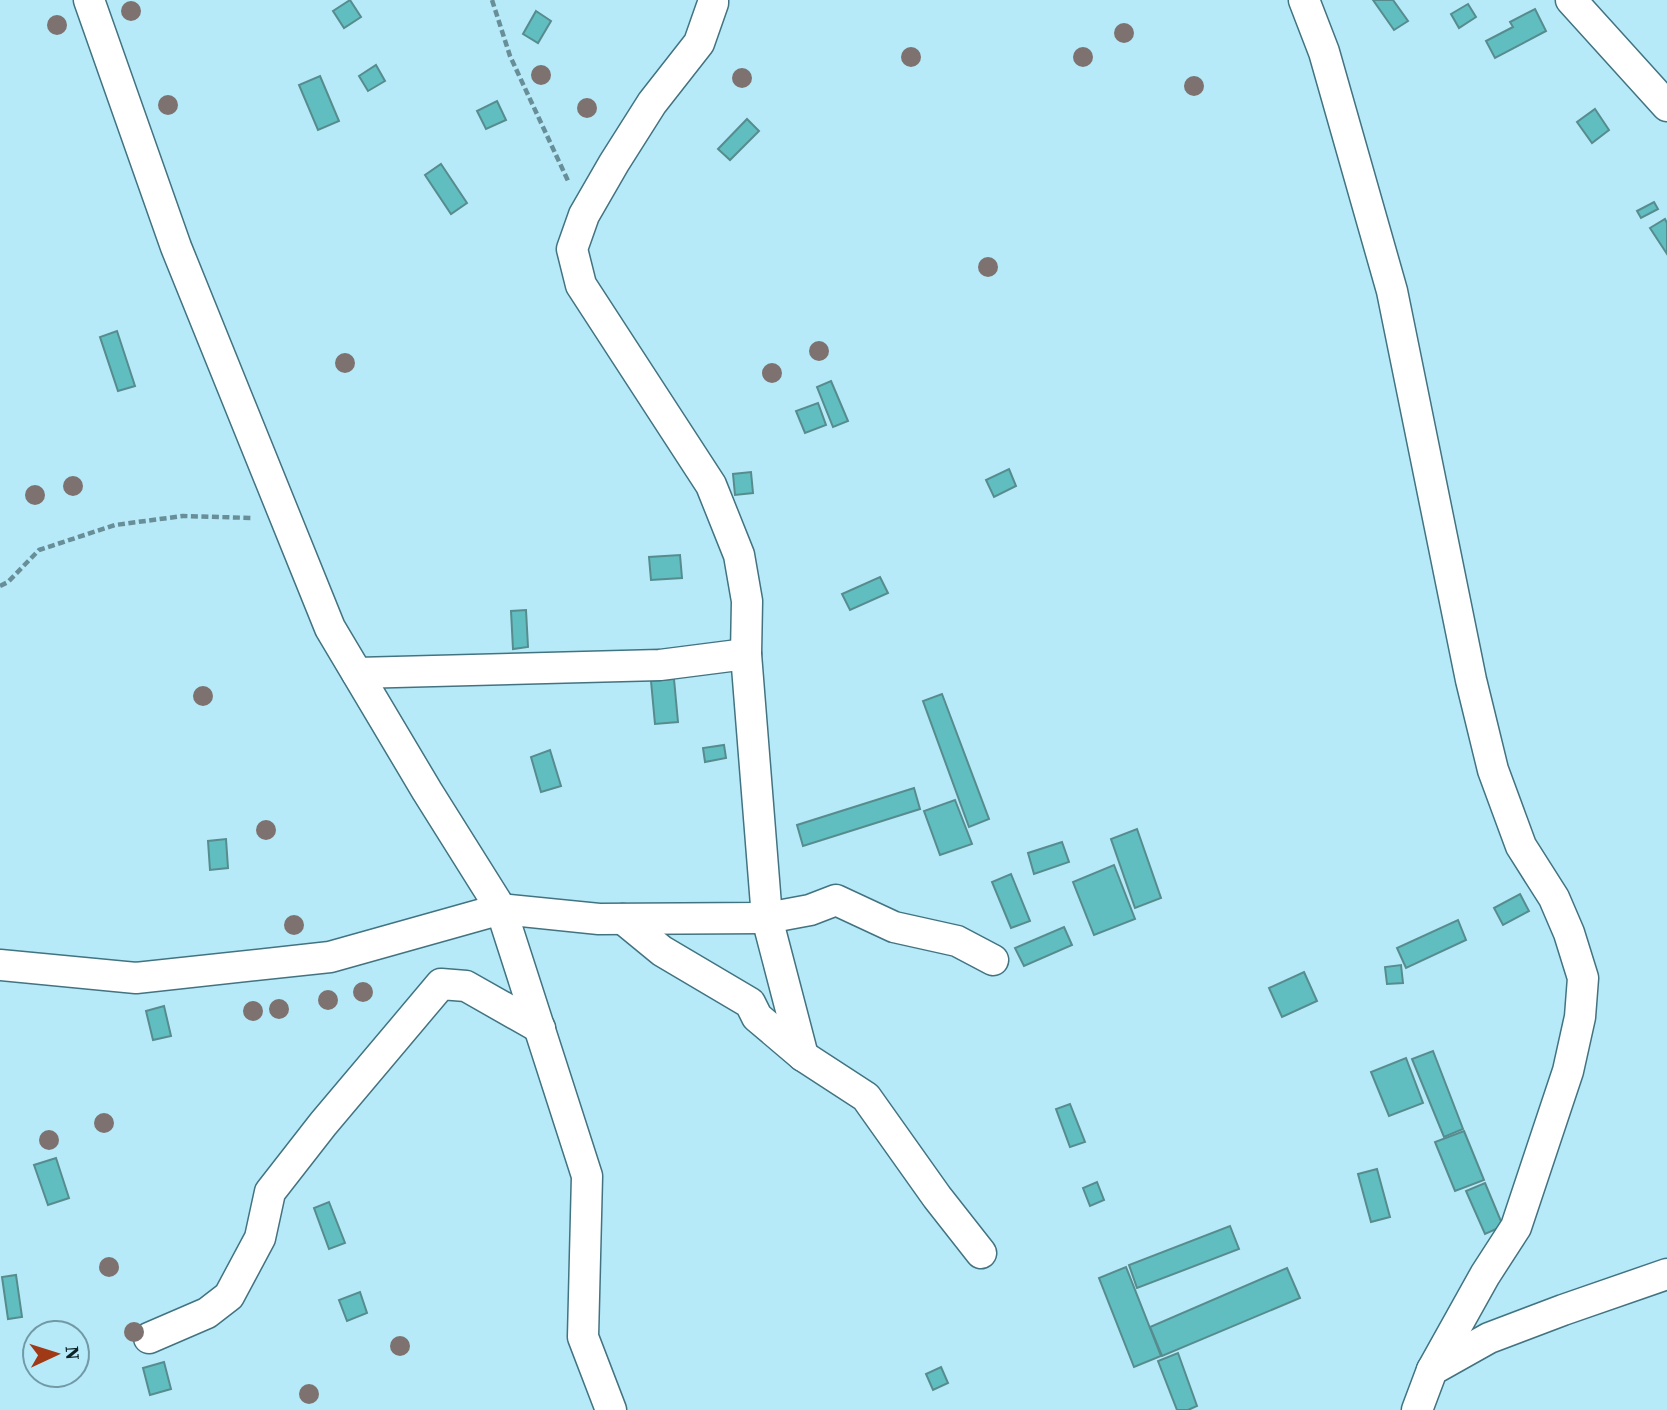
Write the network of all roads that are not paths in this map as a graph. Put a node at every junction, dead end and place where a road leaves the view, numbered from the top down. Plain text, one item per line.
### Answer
1 (89, 0) edge
2 (713, 0) edge
3 (1304, 0) edge
4 (1571, 0) edge
5 (1667, 106) edge
6 (746, 654) junction
7 (357, 673) junction
8 (501, 909) junction
9 (767, 918) junction
10 (622, 919) junction
11 (993, 960) dead end
12 (0, 965) edge
13 (540, 1028) junction
14 (803, 1056) junction
15 (981, 1253) dead end
16 (1667, 1274) edge
17 (149, 1338) dead end
18 (1432, 1370) junction
19 (611, 1410) edge
20 (1418, 1410) edge

1 - 7 street
2 - 6 street
3 - 18 street
4 - 5 street
6 - 7 street
6 - 9 street
7 - 8 street
8 - 10 street
8 - 12 street
8 - 13 street
9 - 10 street
9 - 11 street
9 - 14 street
10 - 14 street
13 - 17 street
13 - 19 street
14 - 15 street
16 - 18 street
18 - 20 street

